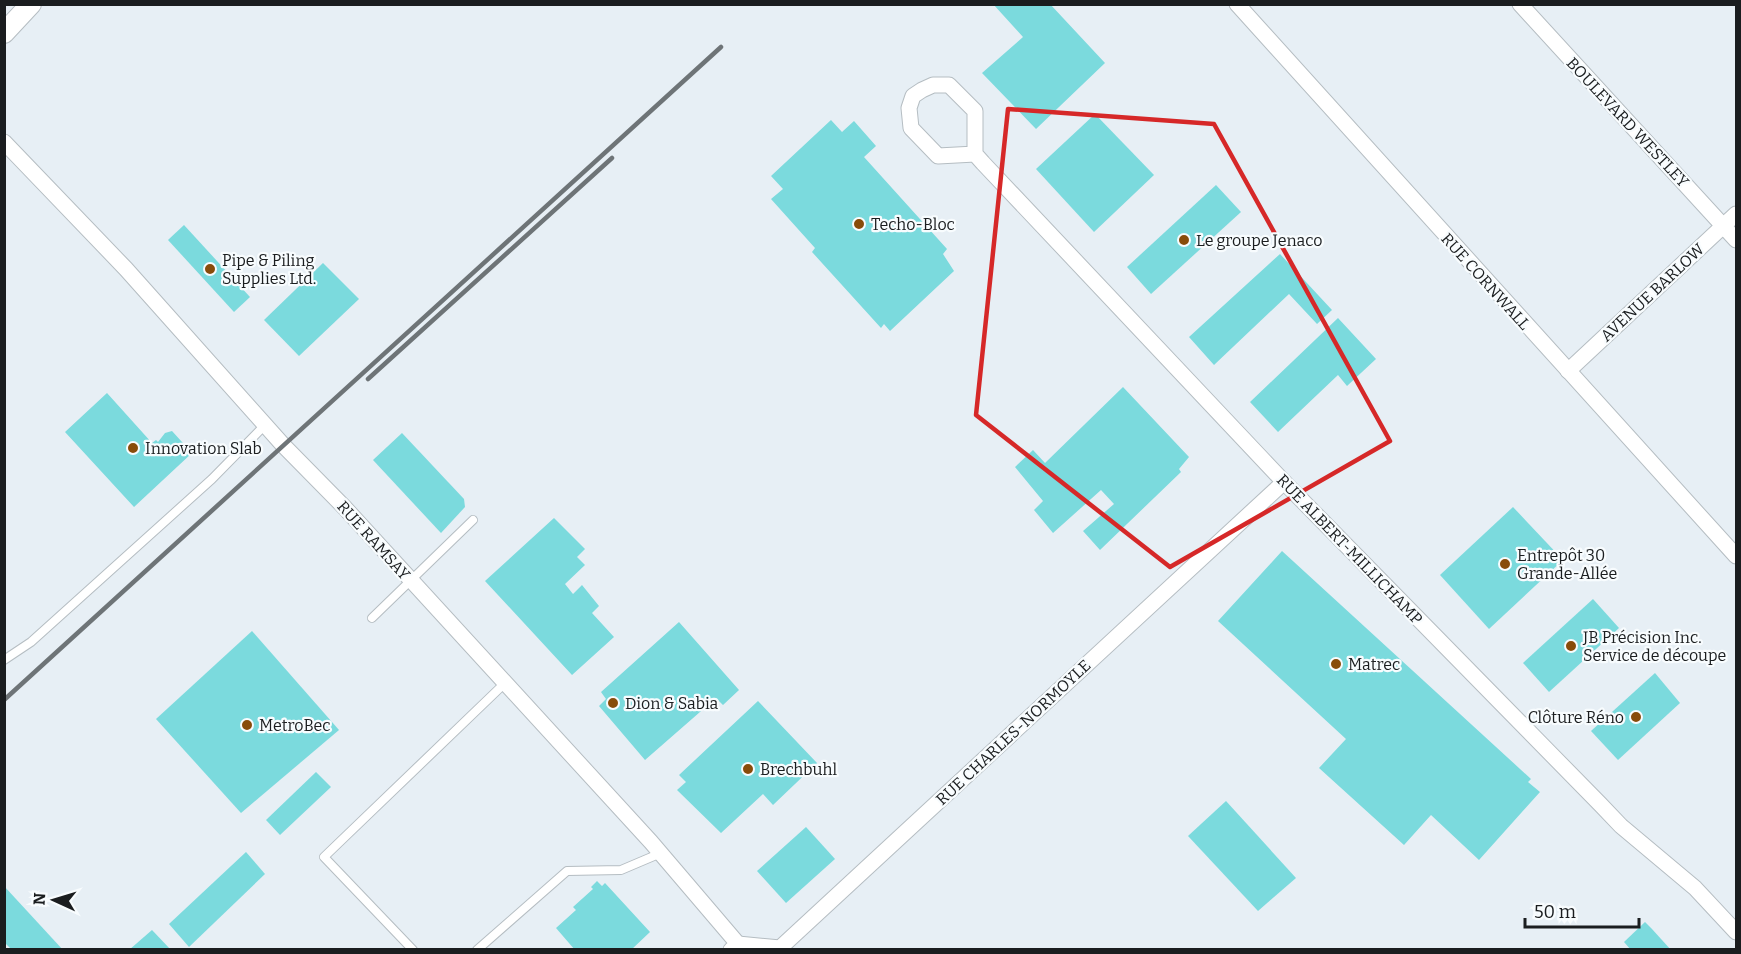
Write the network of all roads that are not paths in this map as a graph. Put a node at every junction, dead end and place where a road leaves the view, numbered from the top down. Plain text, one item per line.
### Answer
1 (31, 4) edge
2 (1237, 4) edge
3 (1520, 4) edge
4 (4, 33) edge
5 (4, 142) edge
6 (975, 154) junction
7 (1737, 214) edge
8 (1724, 226) junction
9 (1737, 240) edge
10 (1568, 371) junction
11 (265, 425) junction
12 (1284, 482) junction
13 (473, 520) dead end
14 (1737, 556) edge
15 (412, 582) junction
16 (372, 618) dead end
17 (6, 657) edge
18 (505, 683) junction
19 (661, 853) junction
20 (1737, 932) edge
21 (735, 947) edge
22 (413, 950) edge
23 (477, 950) edge

1 - 4 street
2 - 10 street, RUE CORNWALL
3 - 8 street, BOULEVARD WESTLEY
5 - 11 street, RUE RAMSAY
6 - 6 street
6 - 12 street, RUE ALBERT-MILLICHAMP
7 - 8 street, AVENUE BARLOW
8 - 9 street, BOULEVARD WESTLEY
8 - 10 street, AVENUE BARLOW
10 - 14 street, RUE CORNWALL
11 - 15 street, RUE RAMSAY
11 - 17 lane
12 - 20 street, RUE ALBERT-MILLICHAMP
12 - 21 street, RUE CHARLES-NORMOYLE
13 - 15 lane
15 - 16 lane
15 - 18 street, RUE RAMSAY
18 - 19 street, RUE RAMSAY
18 - 22 lane
19 - 21 street, RUE RAMSAY
19 - 23 lane

